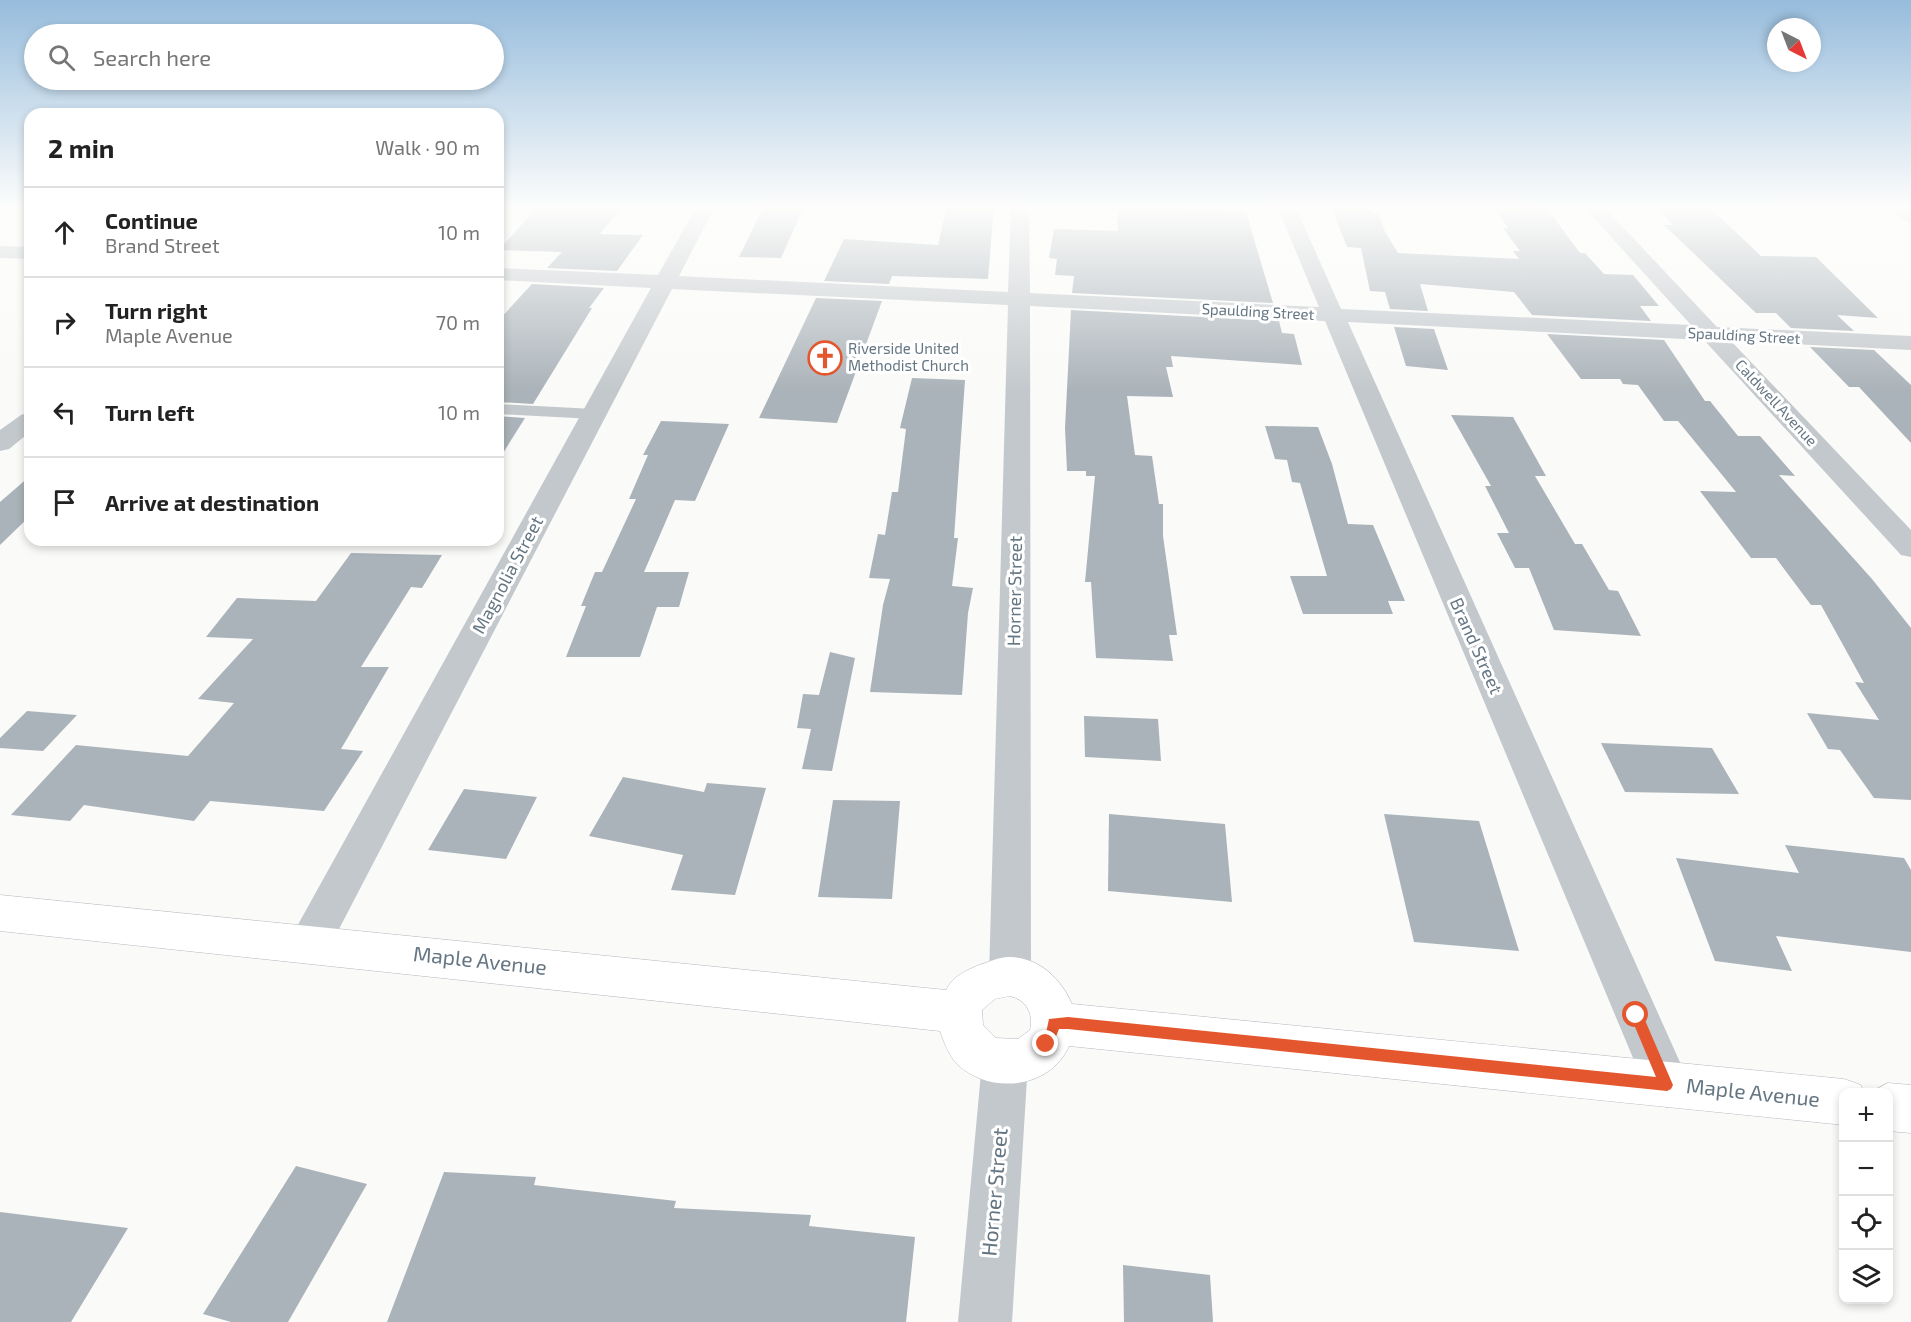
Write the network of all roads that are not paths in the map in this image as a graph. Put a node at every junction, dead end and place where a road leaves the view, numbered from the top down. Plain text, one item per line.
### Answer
1 (674, 268) edge
2 (1020, 268) edge
3 (1312, 268) edge
4 (1650, 268) edge
5 (504, 274) edge
6 (666, 282) junction
7 (1020, 299) junction
8 (1333, 316) junction
9 (1712, 334) junction
10 (1911, 343) edge
11 (504, 409) edge
12 (594, 414) junction
13 (24, 425) edge
14 (0, 443) edge
15 (1911, 548) edge
16 (0, 913) edge
17 (310, 943) junction
18 (1010, 976) junction
19 (960, 1012) junction
20 (1054, 1023) junction
21 (1005, 1062) junction
22 (1667, 1085) junction
23 (1839, 1102) edge
24 (1893, 1107) edge
25 (1911, 1109) edge
26 (984, 1322) edge

1 - 6 street, Magnolia Street
2 - 7 street, Horner Street
3 - 8 street, Brand Street
4 - 9 street, Caldwell Avenue
5 - 6 street, Spaulding Street
6 - 7 street, Spaulding Street
6 - 12 street, Magnolia Street
7 - 8 street, Spaulding Street
7 - 18 street, Horner Street
8 - 9 street, Spaulding Street
8 - 22 street, Brand Street
9 - 10 street, Spaulding Street
9 - 15 street, Caldwell Avenue
11 - 12 lane
12 - 17 street, Magnolia Street
13 - 14 street
16 - 17 main road, Maple Avenue
17 - 19 main road, Maple Avenue
18 - 19 main road
18 - 20 main road
19 - 21 main road
20 - 21 main road
20 - 22 main road, Maple Avenue
21 - 26 street, Horner Street
22 - 23 main road, Maple Avenue
24 - 25 main road

